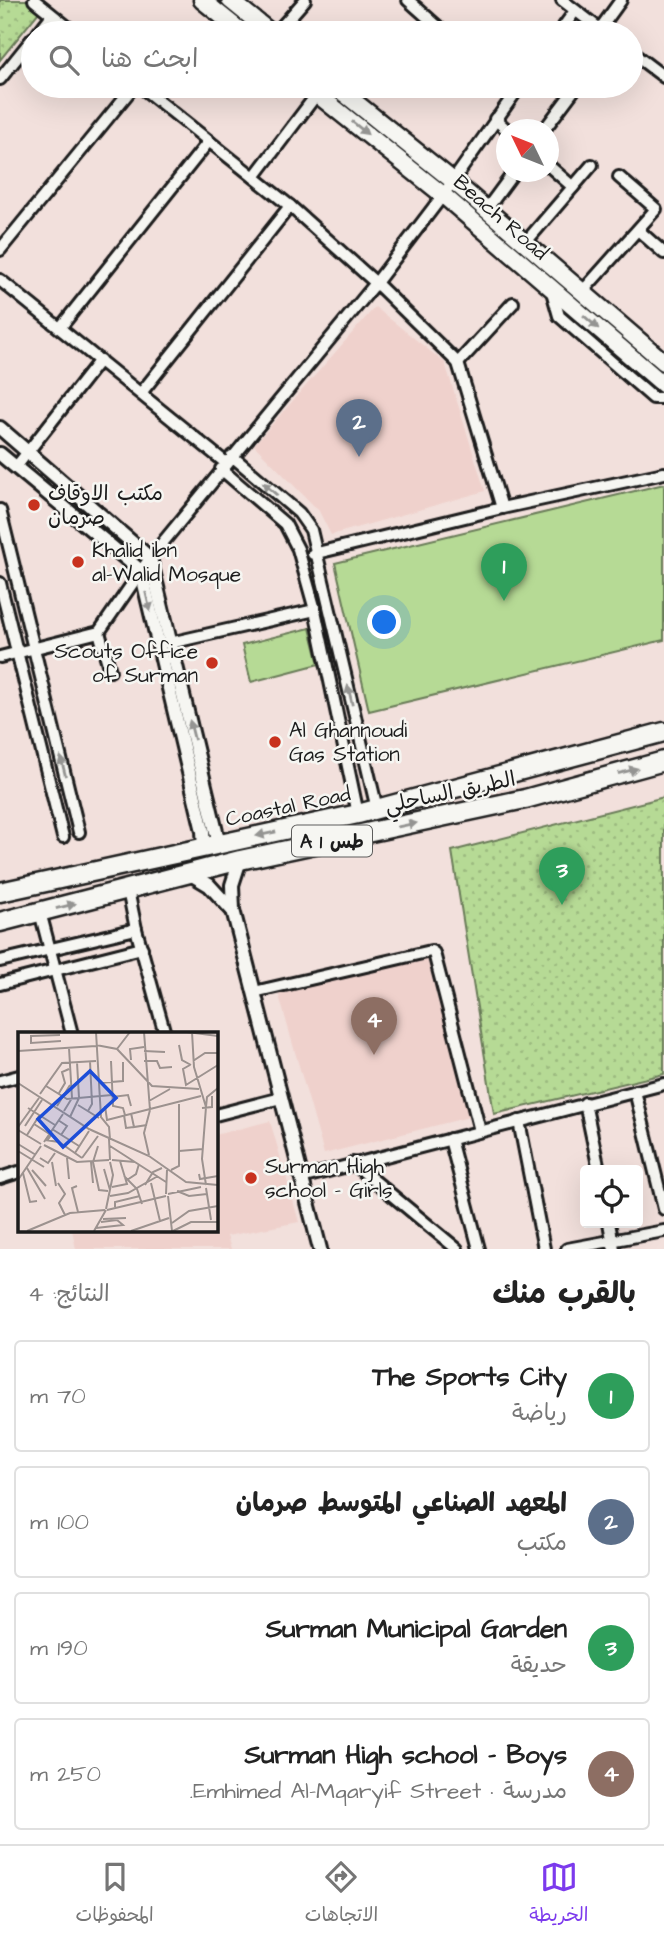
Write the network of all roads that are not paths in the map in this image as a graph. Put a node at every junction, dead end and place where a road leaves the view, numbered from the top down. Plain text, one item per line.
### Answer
1 (34, 0) edge
2 (202, 0) edge
3 (230, 0) edge
4 (305, 0) edge
5 (408, 0) edge
6 (562, 0) edge
7 (621, 0) edge
8 (575, 11) junction
9 (52, 15) junction
10 (47, 21) edge
11 (60, 21) edge
12 (228, 21) edge
13 (257, 21) edge
14 (285, 21) edge
15 (432, 21) edge
16 (568, 21) edge
17 (588, 21) edge
18 (608, 21) edge
19 (21, 53) edge
20 (643, 61) edge
21 (664, 77) edge
22 (0, 79) edge
23 (124, 98) edge
24 (155, 98) edge
25 (307, 98) edge
26 (322, 98) edge
27 (350, 98) edge
28 (511, 98) edge
29 (568, 98) edge
30 (495, 119) joint
31 (552, 119) edge
32 (209, 141) junction
33 (592, 165) dead end
34 (559, 175) edge
35 (254, 177) junction
36 (620, 177) dead end
37 (452, 180) junction
38 (507, 182) edge
39 (573, 187) junction
40 (443, 195) junction
41 (290, 206) junction
42 (486, 210) junction
43 (638, 230) junction
44 (525, 243) junction
45 (0, 250) edge
46 (664, 253) edge
47 (0, 280) edge
48 (376, 283) junction
49 (551, 288) junction
50 (583, 292) junction
51 (513, 303) dead end
52 (60, 328) junction
53 (662, 357) edge
54 (100, 360) junction
55 (457, 363) junction
56 (664, 385) edge
57 (141, 393) junction
58 (664, 398) edge
59 (0, 428) edge
60 (30, 451) junction
61 (0, 454) edge
62 (226, 463) junction
63 (16, 467) junction
64 (664, 473) edge
65 (502, 508) junction
66 (0, 510) edge
67 (317, 553) junction
68 (300, 557) junction
69 (150, 558) junction
70 (141, 570) junction
71 (0, 583) edge
72 (315, 610) junction
73 (99, 632) junction
74 (170, 643) junction
75 (34, 648) junction
76 (18, 652) junction
77 (0, 657) edge
78 (110, 671) dead end
79 (664, 732) edge
80 (664, 761) edge
81 (201, 765) junction
82 (187, 767) junction
83 (377, 809) junction
84 (358, 814) junction
85 (79, 832) dead end
86 (63, 836) dead end
87 (211, 846) junction
88 (240, 860) junction
89 (189, 873) junction
90 (128, 890) junction
91 (0, 892) edge
92 (233, 910) junction
93 (40, 912) junction
94 (0, 922) edge
95 (135, 929) junction
96 (142, 948) junction
97 (48, 950) junction
98 (0, 961) edge
99 (54, 970) junction
100 (0, 984) edge
101 (254, 992) junction
102 (71, 1032) edge
103 (164, 1032) edge
104 (18, 1076) edge
105 (0, 1081) edge
106 (664, 1084) edge
107 (635, 1091) junction
108 (281, 1098) junction
109 (585, 1103) junction
110 (217, 1114) edge
111 (519, 1121) junction
112 (480, 1131) junction
113 (450, 1139) junction
114 (353, 1164) junction
115 (597, 1165) edge
116 (18, 1172) edge
117 (0, 1178) edge
118 (302, 1178) junction
119 (664, 1209) edge
120 (664, 1231) edge
121 (614, 1245) edge
122 (320, 1249) edge
123 (457, 1249) edge
124 (479, 1249) edge
125 (544, 1249) edge
126 (567, 1249) edge

1 - 9 street
2 - 12 main road
3 - 13 main road
4 - 14 street
5 - 15 street
6 - 8 street
7 - 18 street
8 - 16 street
8 - 17 street
9 - 10 street
9 - 11 street
19 - 22 street
20 - 21 street
23 - 45 street
24 - 32 street
25 - 35 street
26 -> 40 main road, Beach Road
27 - 37 main road, Beach Road
28 - 30 street
29 - 31 street
30 - 37 street
32 - 35 street
32 - 52 street
33 - 39 street
34 - 39 street
35 - 41 street
36 - 43 street
37 - 40 street
37 - 42 main road, Beach Road
38 - 42 street
39 - 44 street
40 - 48 street
40 - 49 main road, Beach Road
41 - 48 street
41 - 57 street
42 - 44 main road, Beach Road
43 - 46 street
43 - 50 street
44 - 50 main road, Beach Road
47 - 52 street
48 - 55 street
48 - 62 street
49 -> 56 main road, Beach Road
49 - 58 street
50 - 53 main road, Beach Road
51 - 55 street
52 - 54 street
54 - 57 street
54 - 60 street
55 - 65 street
57 - 62 street
59 - 60 street
60 - 63 street
60 - 69 street
61 - 63 street
67 -> 62 street
62 - 68 street
62 - 69 street
63 - 70 street
64 - 65 street
65 - 67 street
66 - 75 street
67 - 68 street
83 -> 67 street
68 - 72 street
69 - 70 street
69 - 74 street
70 - 73 street
70 -> 82 street
71 - 76 street
72 - 74 street
72 - 84 street
73 - 75 street
73 - 78 street
81 -> 74 street
75 - 76 street
85 -> 75 street
76 - 77 street
76 - 86 street
79 - 83 highway, Coastal Road / A 1 طس
88 -> 80 highway, الطريق الساحلي / A 1 طس
81 - 82 street
81 - 87 street
82 - 87 street
83 - 84 highway, Coastal Road / A 1 طس
84 -> 87 highway, Coastal Road / A 1 طس
87 - 91 highway, Coastal Road / A 1 طس
88 - 89 highway, الطريق الساحلي / A 1 طس
88 - 92 street
89 - 90 highway, الطريق الساحلي / A 1 طس
89 - 92 street
93 -> 90 highway, الطريق الساحلي / A 1 طس
90 - 95 street
92 - 101 street
93 - 94 highway, الطريق الساحلي / A 1 طس
93 - 97 street
95 - 96 street
95 - 97 street
96 - 99 street
96 - 103 street
97 - 98 street
97 - 99 street
99 - 100 street
99 - 102 street
101 - 108 street
101 - 112 street
104 - 105 street
106 - 107 street
107 - 109 street
107 - 119 street
108 - 110 street
108 - 118 street
109 - 111 street
109 - 115 street
111 - 112 street
111 - 125 street
112 - 113 street
113 - 114 street
113 - 124 street
114 - 118 street
114 - 123 street
116 - 117 street
118 - 122 street
120 - 121 street
121 - 126 street

